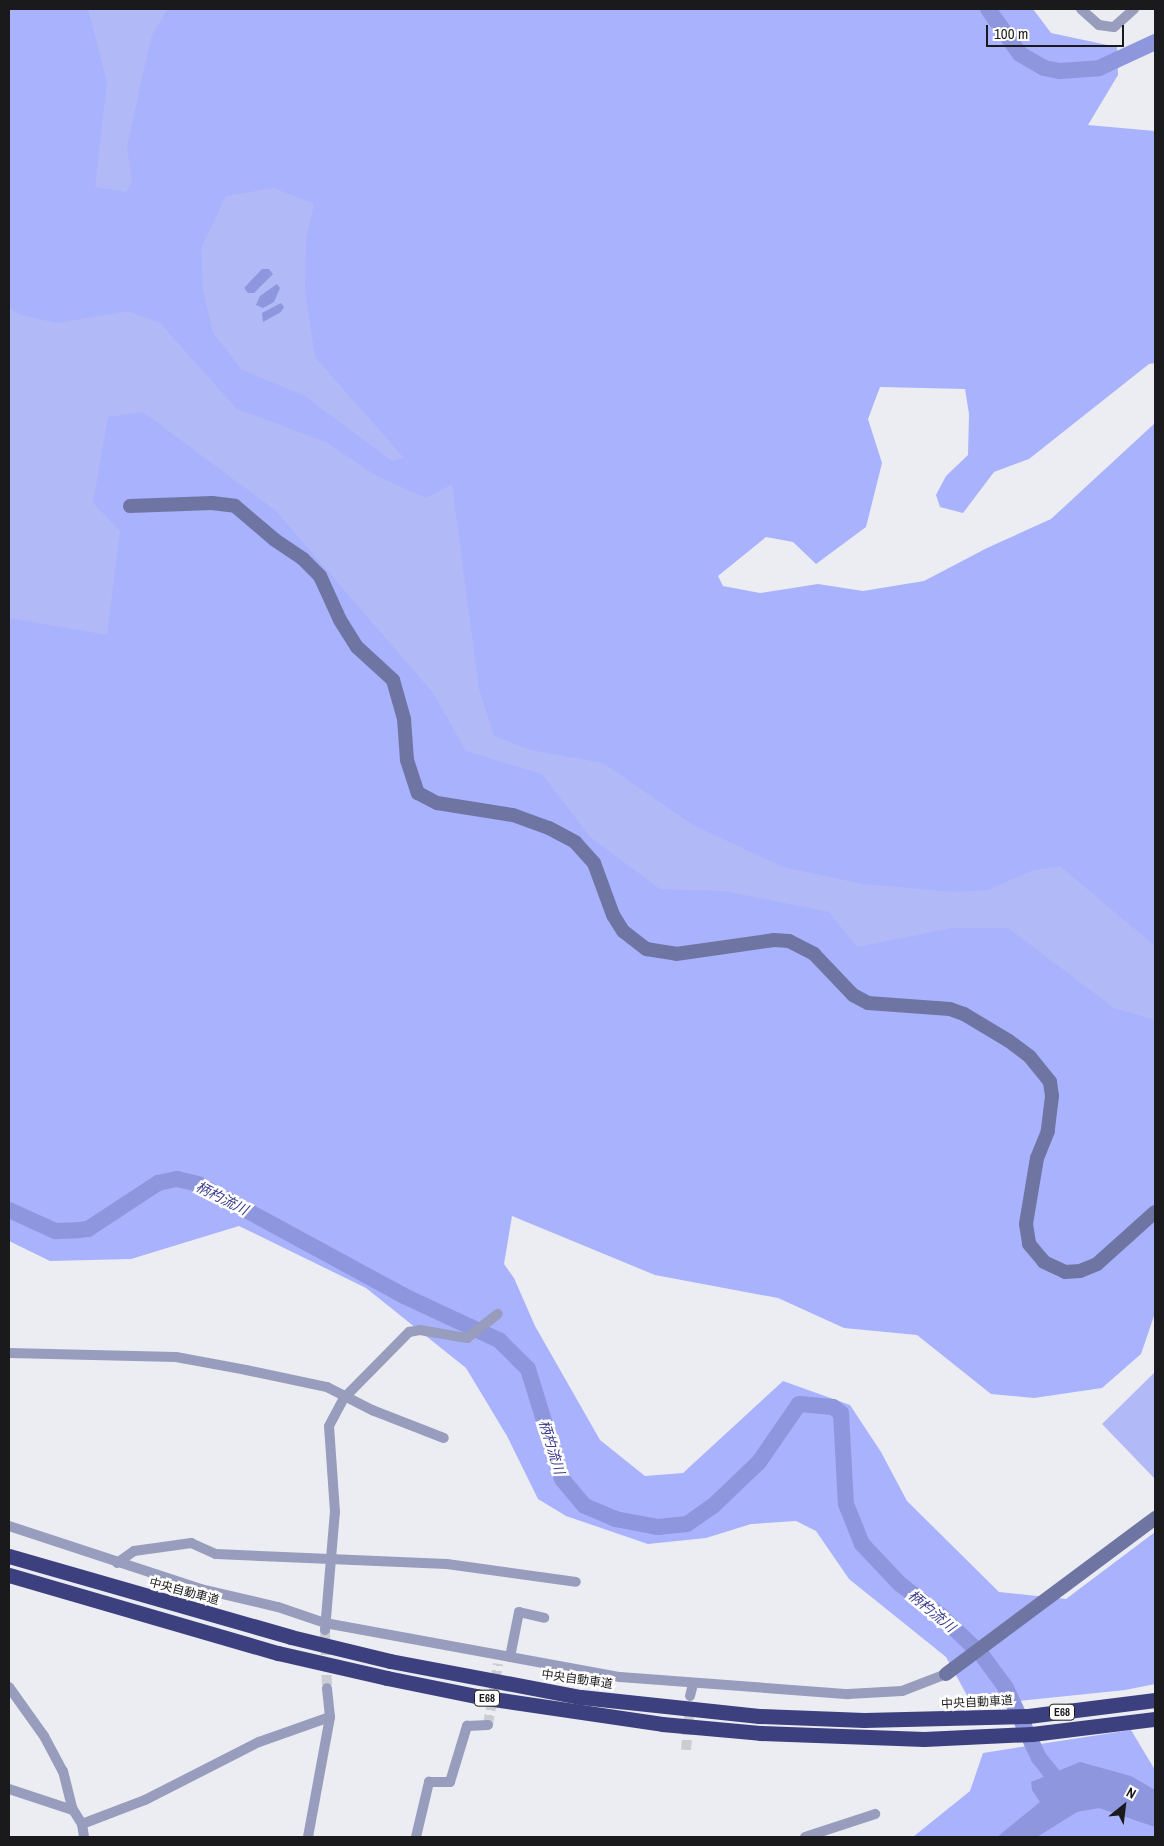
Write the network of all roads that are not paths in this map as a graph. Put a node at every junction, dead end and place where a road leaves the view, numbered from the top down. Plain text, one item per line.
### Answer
1 (1081, 9) edge
2 (1134, 9) edge
3 (130, 506) dead end
4 (1155, 1212) edge
5 (498, 1314) dead end
6 (9, 1353) edge
7 (344, 1398) junction
8 (444, 1438) dead end
9 (1155, 1518) edge
10 (9, 1526) edge
11 (9, 1556) edge
12 (333, 1557) junction
13 (117, 1563) junction
14 (9, 1574) edge
15 (576, 1582) dead end
16 (544, 1618) dead end
17 (325, 1626) junction
18 (503, 1658) junction
19 (946, 1674) joint
20 (693, 1684) junction
21 (9, 1686) edge
22 (328, 1688) tunnel mouth
23 (690, 1696) tunnel mouth
24 (1153, 1701) edge
25 (330, 1718) junction
26 (1154, 1719) edge
27 (488, 1725) dead end
28 (9, 1789) edge
29 (73, 1810) junction
30 (875, 1814) dead end
31 (82, 1824) junction
32 (84, 1837) edge
33 (308, 1837) edge
34 (416, 1837) edge
35 (805, 1837) edge

1 - 2 street
3 - 4 street
5 - 7 street
6 - 7 street
7 - 8 street
7 - 12 street
9 - 19 street
10 - 13 street
11 - 24 highway, 中央自動車道 / E68
12 - 13 street
12 - 15 street
12 - 17 street
13 - 17 street
14 - 26 highway, E68
16 - 18 street
17 - 18 street
18 - 20 street
19 - 20 street
20 - 23 street
21 - 29 street
22 - 25 street
25 - 31 street
25 - 33 street
27 - 34 street
28 - 29 street
29 - 31 street
30 - 35 street
31 - 32 street

